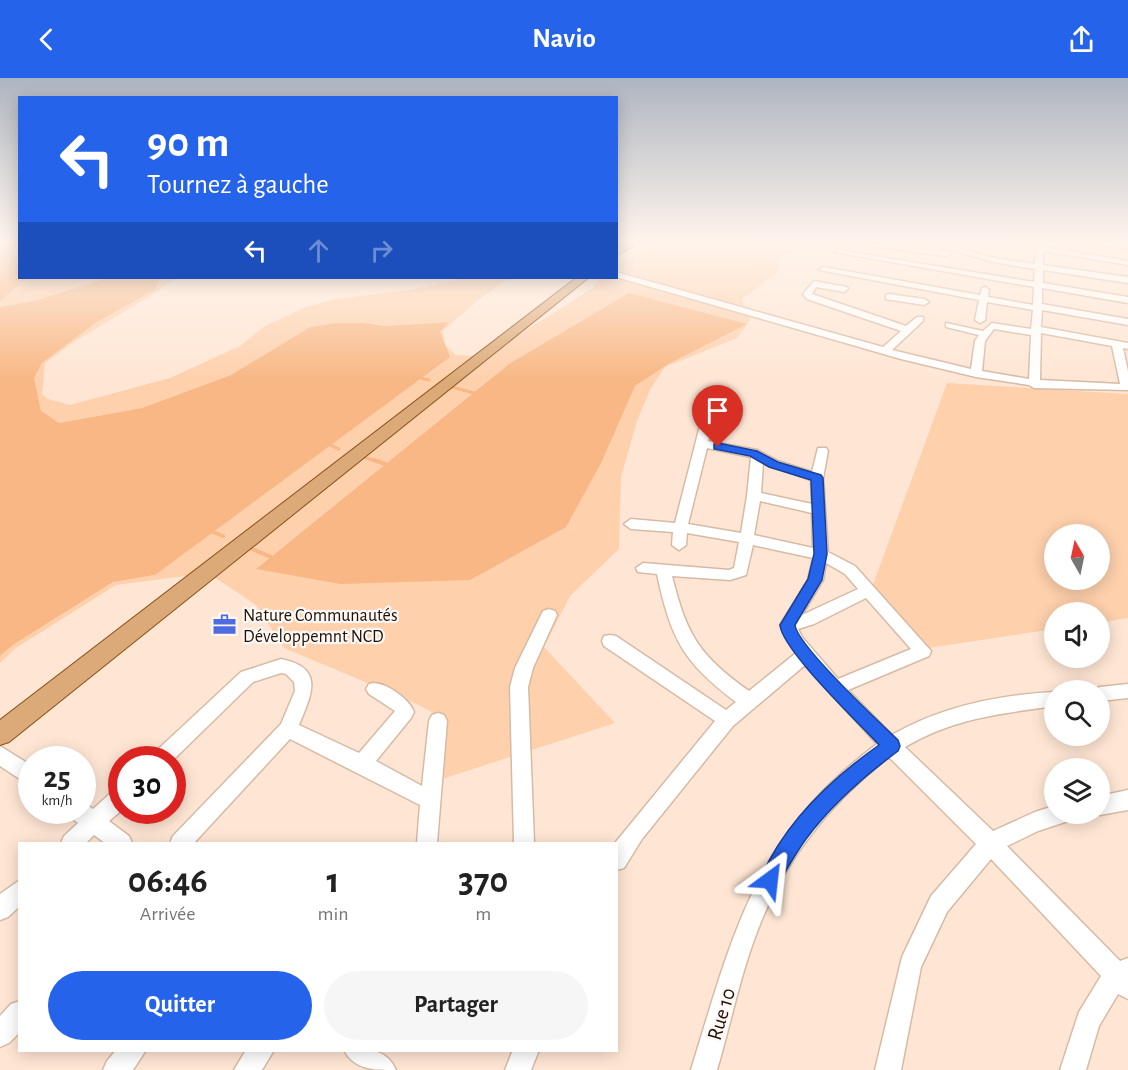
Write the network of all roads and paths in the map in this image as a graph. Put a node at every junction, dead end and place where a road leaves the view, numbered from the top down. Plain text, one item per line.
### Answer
1 (556, 288) edge
2 (569, 288) edge
3 (666, 288) edge
4 (811, 288) edge
5 (840, 288) edge
6 (893, 288) edge
7 (926, 288) edge
8 (984, 288) edge
9 (1038, 288) edge
10 (1058, 288) edge
11 (844, 289) dead end
12 (889, 297) junction
13 (984, 298) junction
14 (1128, 300) edge
15 (924, 302) dead end
16 (885, 307) dead end
17 (1037, 307) junction
18 (920, 319) dead end
19 (980, 320) dead end
20 (1128, 322) edge
21 (949, 324) dead end
22 (908, 330) junction
23 (1036, 331) junction
24 (985, 334) junction
25 (1122, 345) edge
26 (885, 351) junction
27 (976, 374) junction
28 (1034, 384) junction
29 (1127, 387) edge
30 (709, 414) dead end
31 (701, 443) junction
32 (822, 451) dead end
33 (757, 455) junction
34 (817, 478) junction
35 (754, 496) junction
36 (819, 510) junction
37 (630, 524) dead end
38 (681, 526) junction
39 (748, 538) junction
40 (679, 545) dead end
41 (821, 554) junction
42 (643, 568) dead end
43 (663, 570) junction
44 (867, 591) junction
45 (549, 615) dead end
46 (146, 619) junction
47 (788, 625) junction
48 (610, 641) dead end
49 (806, 656) junction
50 (836, 687) junction
51 (375, 689) dead end
52 (1128, 691) edge
53 (1110, 693) edge
54 (749, 700) junction
55 (1044, 700) edge
56 (0, 719) edge
57 (727, 720) junction
58 (438, 721) dead end
59 (288, 729) junction
60 (0, 735) edge
61 (174, 746) edge
62 (892, 746) junction
63 (0, 748) edge
64 (0, 755) edge
65 (362, 764) junction
66 (18, 768) edge
67 (430, 800) junction
68 (1128, 800) edge
69 (1110, 803) edge
70 (1044, 819) edge
71 (81, 824) edge
72 (96, 824) edge
73 (72, 842) edge
74 (121, 842) edge
75 (181, 842) edge
76 (427, 842) edge
77 (524, 842) edge
78 (990, 843) junction
79 (618, 857) edge
80 (18, 893) edge
81 (0, 909) edge
82 (1124, 977) edge
83 (18, 1015) edge
84 (0, 1034) edge
85 (131, 1052) edge
86 (260, 1052) edge
87 (525, 1052) edge
88 (116, 1070) edge
89 (247, 1070) edge
90 (518, 1070) edge
91 (704, 1070) edge
92 (888, 1070) edge
93 (1073, 1070) edge

1 - 56 main road
2 - 46 main road
3 - 26 street
4 - 22 street
5 - 11 street
6 - 12 street
7 - 13 street
8 - 13 street
9 - 17 street
10 - 14 street
12 - 15 street
12 - 16 street
13 - 17 street
13 - 19 street
17 - 20 street
17 - 23 street
18 - 22 street
21 - 24 street
22 - 26 street
23 - 24 street
23 - 25 street
23 - 28 street
24 - 27 street
25 - 29 street
26 - 27 street
27 - 28 street
28 - 29 street
30 - 31 street
31 - 33 street
31 - 38 street
32 - 34 street
33 - 34 street
33 - 35 street
34 - 36 street
35 - 36 street
35 - 39 street
36 - 41 street
37 - 38 street
38 - 39 street
38 - 40 street
39 - 41 street
39 - 43 street
41 - 44 street
41 - 47 street
42 - 43 street
43 - 54 street
44 - 47 street
44 - 50 street
45 - 77 street
46 - 60 main road
46 - 63 main road
47 - 49 street
48 - 57 street
49 - 50 street
49 - 54 street
50 - 62 street
51 - 65 street
52 - 53 street
54 - 57 street
55 - 62 street, Rue 10
57 - 79 street
58 - 67 street
59 - 61 street
59 - 65 street
59 - 75 street
62 - 78 street
62 - 91 street, Rue 10
64 - 66 street
65 - 67 street
67 - 76 street
68 - 69 street
70 - 78 street
71 - 73 street
72 - 74 street
78 - 82 street
78 - 92 street
80 - 81 street
82 - 93 street
83 - 84 street
85 - 88 street
86 - 89 street
87 - 90 street

